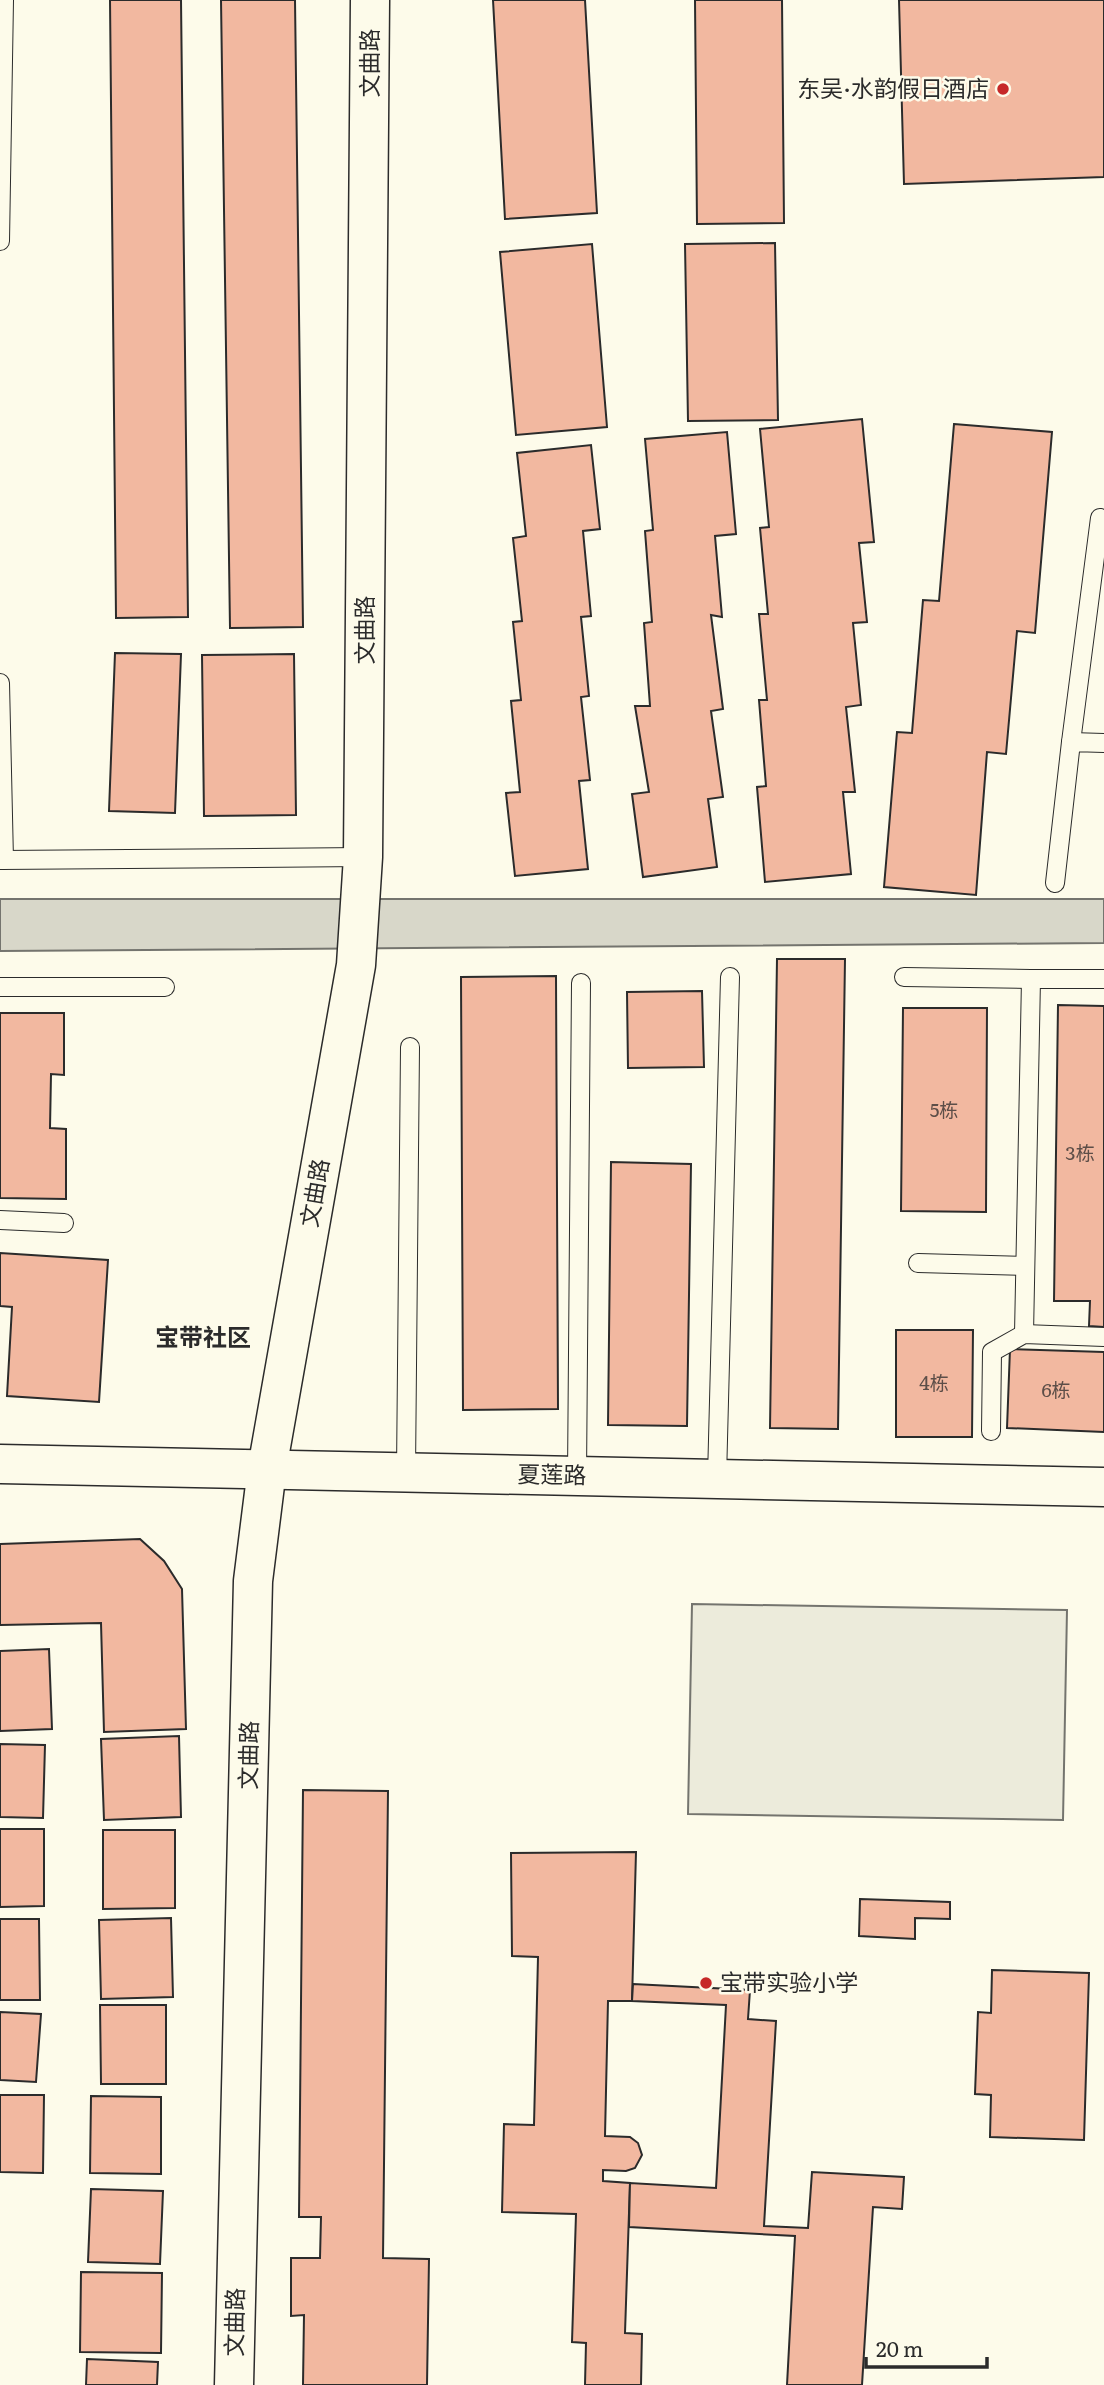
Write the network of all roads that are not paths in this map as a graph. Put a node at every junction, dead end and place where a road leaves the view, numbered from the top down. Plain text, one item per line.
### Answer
1 (4, 0) edge
2 (370, 0) edge
3 (0, 241) edge
4 (1100, 518) dead end
5 (0, 683) edge
6 (1071, 742) junction
7 (1104, 743) edge
8 (2, 860) edge
9 (363, 869) junction
10 (1055, 883) dead end
11 (730, 977) dead end
12 (904, 977) dead end
13 (1031, 979) junction
14 (1104, 979) edge
15 (581, 983) dead end
16 (0, 987) edge
17 (165, 987) dead end
18 (410, 1047) dead end
19 (0, 1220) edge
20 (64, 1223) dead end
21 (918, 1263) dead end
22 (1025, 1266) junction
23 (1024, 1334) junction
24 (1104, 1337) edge
25 (991, 1431) dead end
26 (0, 1464) edge
27 (267, 1469) junction
28 (406, 1472) junction
29 (577, 1476) junction
30 (717, 1478) junction
31 (1104, 1487) edge
32 (234, 2385) edge

1 - 3 lane
2 - 9 street, 文曲路
4 - 6 lane
5 - 8 lane
6 - 7 lane
6 - 10 lane
8 - 9 lane
9 - 27 street, 文曲路
11 - 30 lane
12 - 13 lane
13 - 14 lane
13 - 22 lane
15 - 29 lane
16 - 17 lane
18 - 28 lane
19 - 20 lane
21 - 22 lane
22 - 23 lane
23 - 24 lane
23 - 25 lane
26 - 27 street, 夏莲路
27 - 28 street, 夏莲路
27 - 32 street, 文曲路
28 - 29 street, 夏莲路
29 - 30 street, 夏莲路
30 - 31 street, 夏莲路

